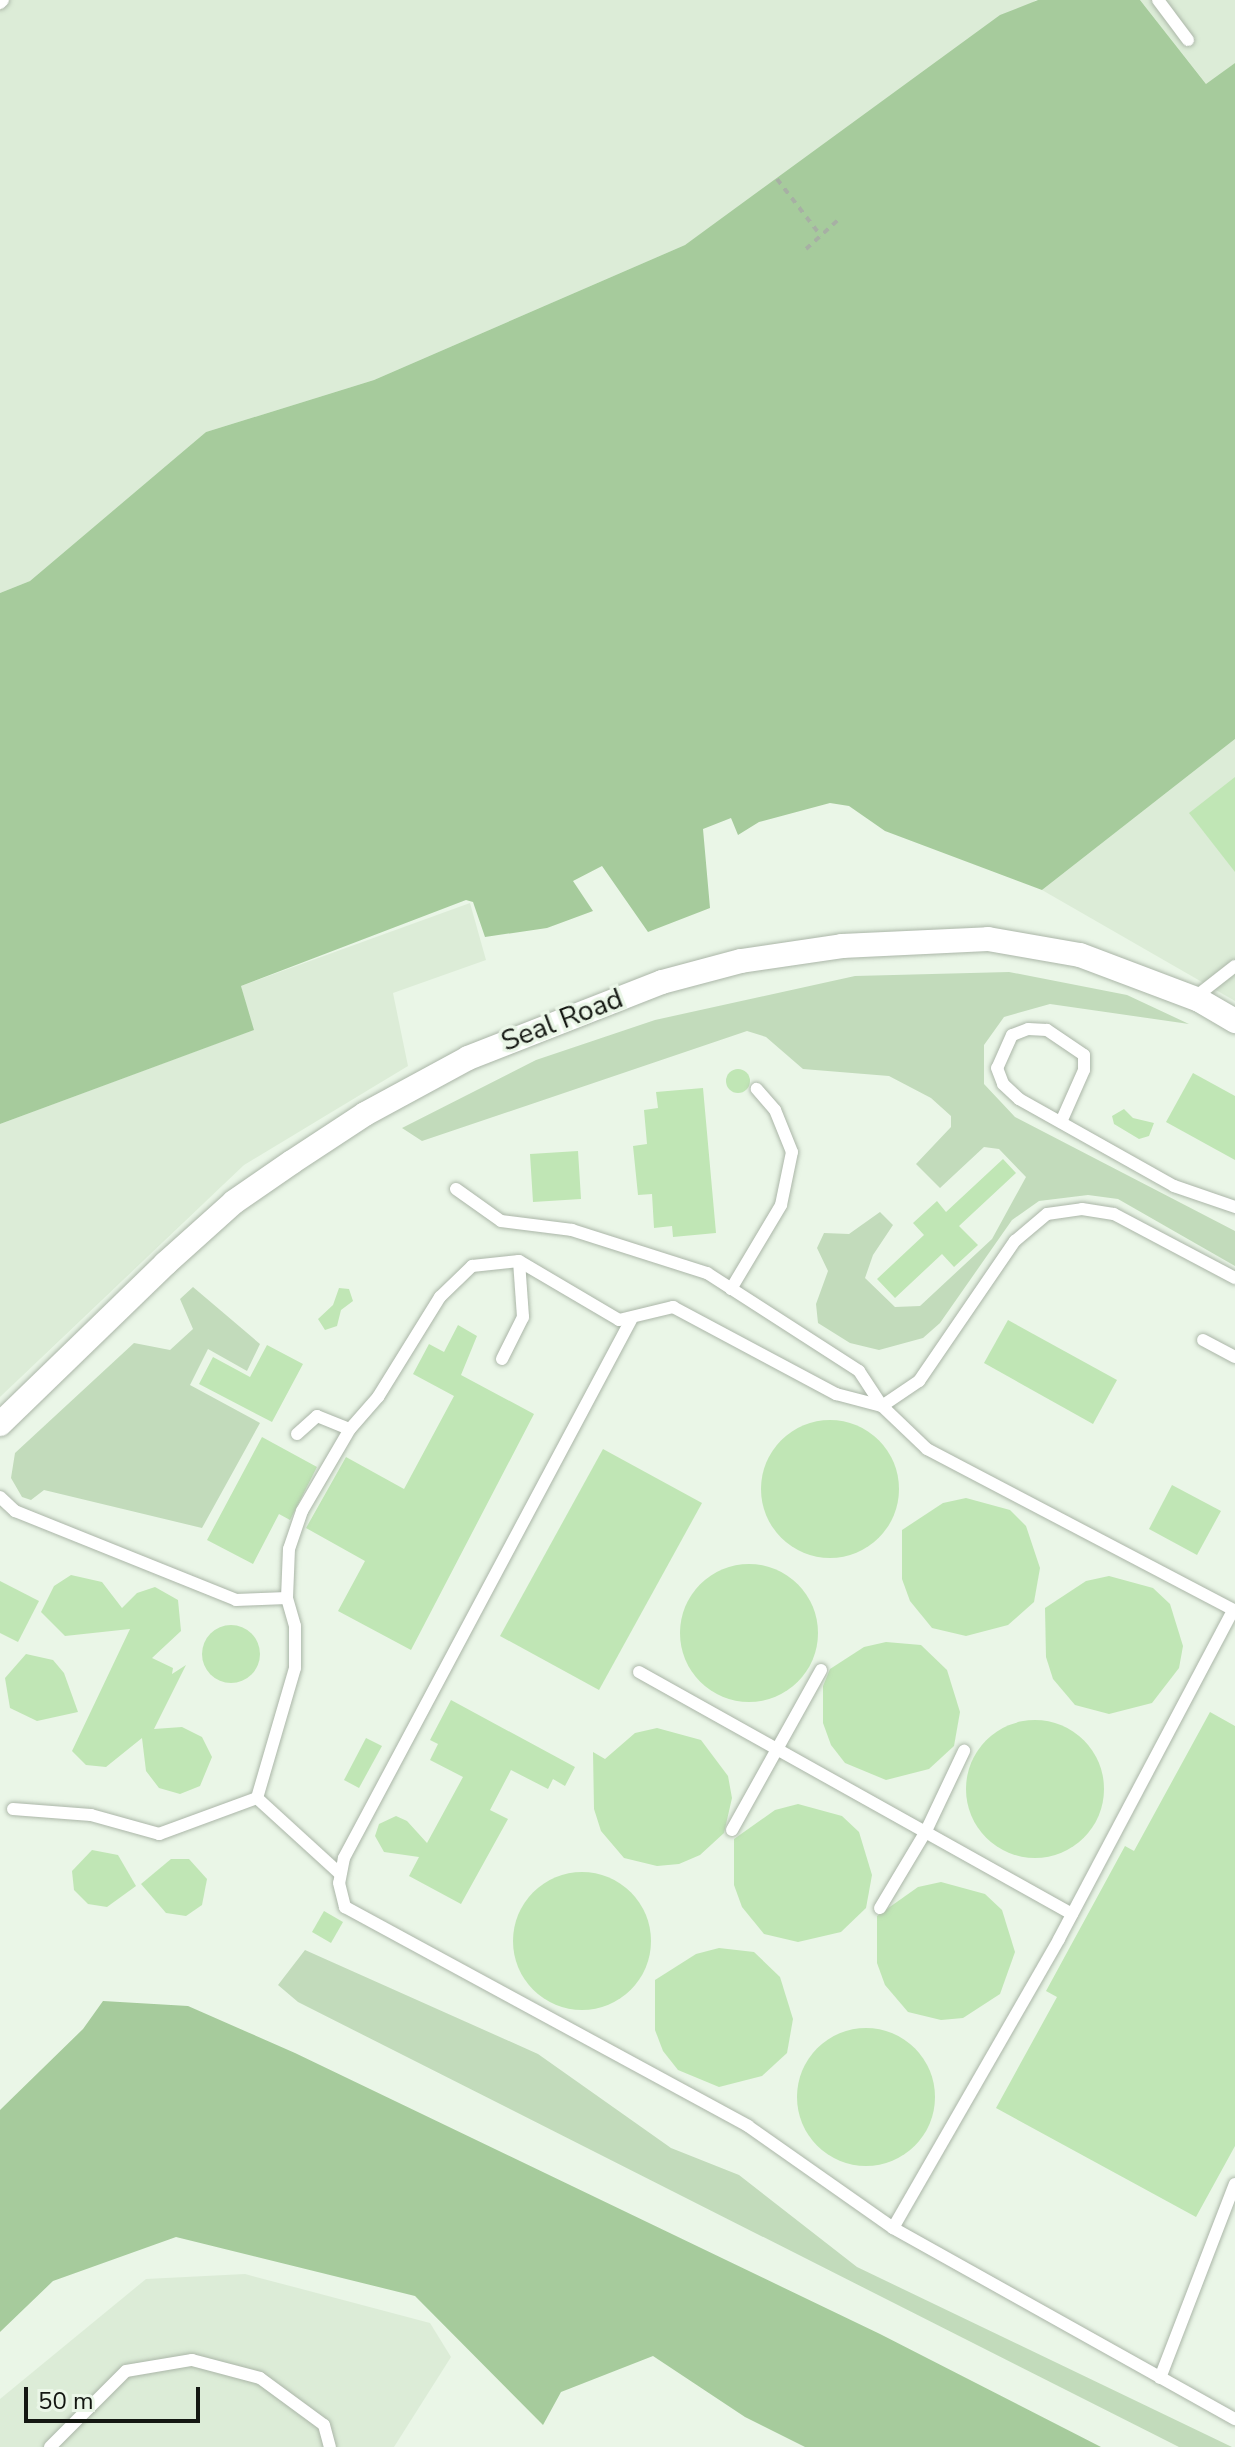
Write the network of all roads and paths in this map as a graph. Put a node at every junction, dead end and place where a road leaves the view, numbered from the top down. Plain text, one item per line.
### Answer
1 (1158, 0) edge
2 (1188, 40) dead end
3 (777, 179) dead end
4 (838, 220) dead end
5 (821, 236) junction
6 (806, 249) dead end
7 (1235, 966) edge
8 (1194, 998) junction
9 (1235, 1021) edge
10 (757, 1089) dead end
11 (1061, 1122) junction
12 (456, 1189) dead end
13 (1235, 1207) edge
14 (519, 1261) junction
15 (1235, 1278) edge
16 (731, 1289) junction
17 (631, 1320) junction
18 (1203, 1340) dead end
19 (1235, 1357) edge
20 (502, 1359) dead end
21 (882, 1406) junction
22 (0, 1424) edge
23 (350, 1429) junction
24 (297, 1434) dead end
25 (0, 1497) edge
26 (287, 1598) junction
27 (1234, 1611) edge
28 (821, 1670) dead end
29 (639, 1672) dead end
30 (776, 1748) junction
31 (964, 1751) dead end
32 (257, 1798) junction
33 (13, 1809) dead end
34 (732, 1830) dead end
35 (926, 1831) junction
36 (339, 1873) junction
37 (880, 1908) dead end
38 (1072, 1914) junction
39 (1235, 2184) edge
40 (1229, 2220) edge
41 (893, 2228) junction
42 (1160, 2378) junction
43 (1235, 2419) edge
44 (50, 2447) edge
45 (330, 2447) edge

1 - 2 lane
3 - 5 path
4 - 5 path
5 - 6 path
7 - 8 lane
8 - 9 street, Seal Road
8 - 22 street, Seal Road
10 - 16 lane
11 - 11 lane
11 - 13 lane
12 - 16 lane
14 - 17 lane
14 - 20 lane
14 - 23 lane
15 - 21 lane
16 - 21 lane
17 - 21 lane
17 - 36 lane
18 - 19 lane
21 - 27 lane
23 - 24 lane
23 - 26 lane
25 - 26 lane
26 - 32 lane
27 - 38 lane
28 - 30 lane
29 - 30 lane
30 - 34 lane
30 - 35 lane
31 - 35 lane
32 - 33 lane
32 - 36 lane
35 - 37 lane
35 - 38 lane
36 - 41 lane
38 - 41 lane
39 - 40 lane
40 - 42 lane
41 - 42 lane
42 - 43 lane
44 - 45 lane

